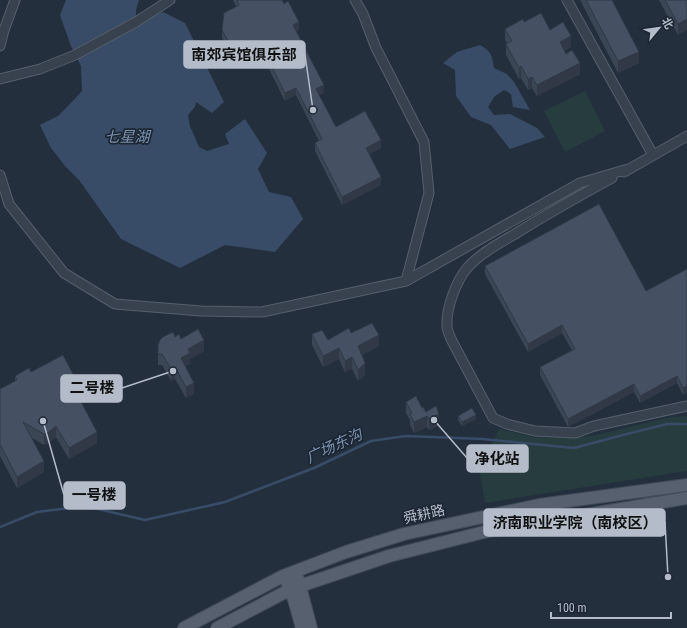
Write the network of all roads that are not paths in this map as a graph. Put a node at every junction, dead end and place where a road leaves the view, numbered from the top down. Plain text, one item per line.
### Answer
1 (15, 0) edge
2 (170, 0) edge
3 (355, 0) edge
4 (567, 0) edge
5 (0, 46) edge
6 (0, 79) edge
7 (687, 136) edge
8 (653, 155) junction
9 (628, 169) junction
10 (0, 175) edge
11 (406, 281) junction
12 (687, 406) edge
13 (687, 484) edge
14 (687, 498) edge
15 (297, 571) junction
16 (283, 576) junction
17 (295, 588) junction
18 (184, 628) edge
19 (217, 628) edge
20 (302, 628) edge
21 (311, 628) edge

1 - 5 street
2 - 6 street
3 - 11 street
4 - 8 street
7 - 8 street
8 - 9 street
9 - 11 street
9 - 12 street
10 - 11 street
13 - 15 main road, 舜耕路
14 - 17 main road
15 - 16 main road, 舜耕路
15 - 17 main road
16 - 17 main road
16 - 18 main road, 舜耕路
17 - 19 main road
17 - 20 main road
17 - 21 main road

